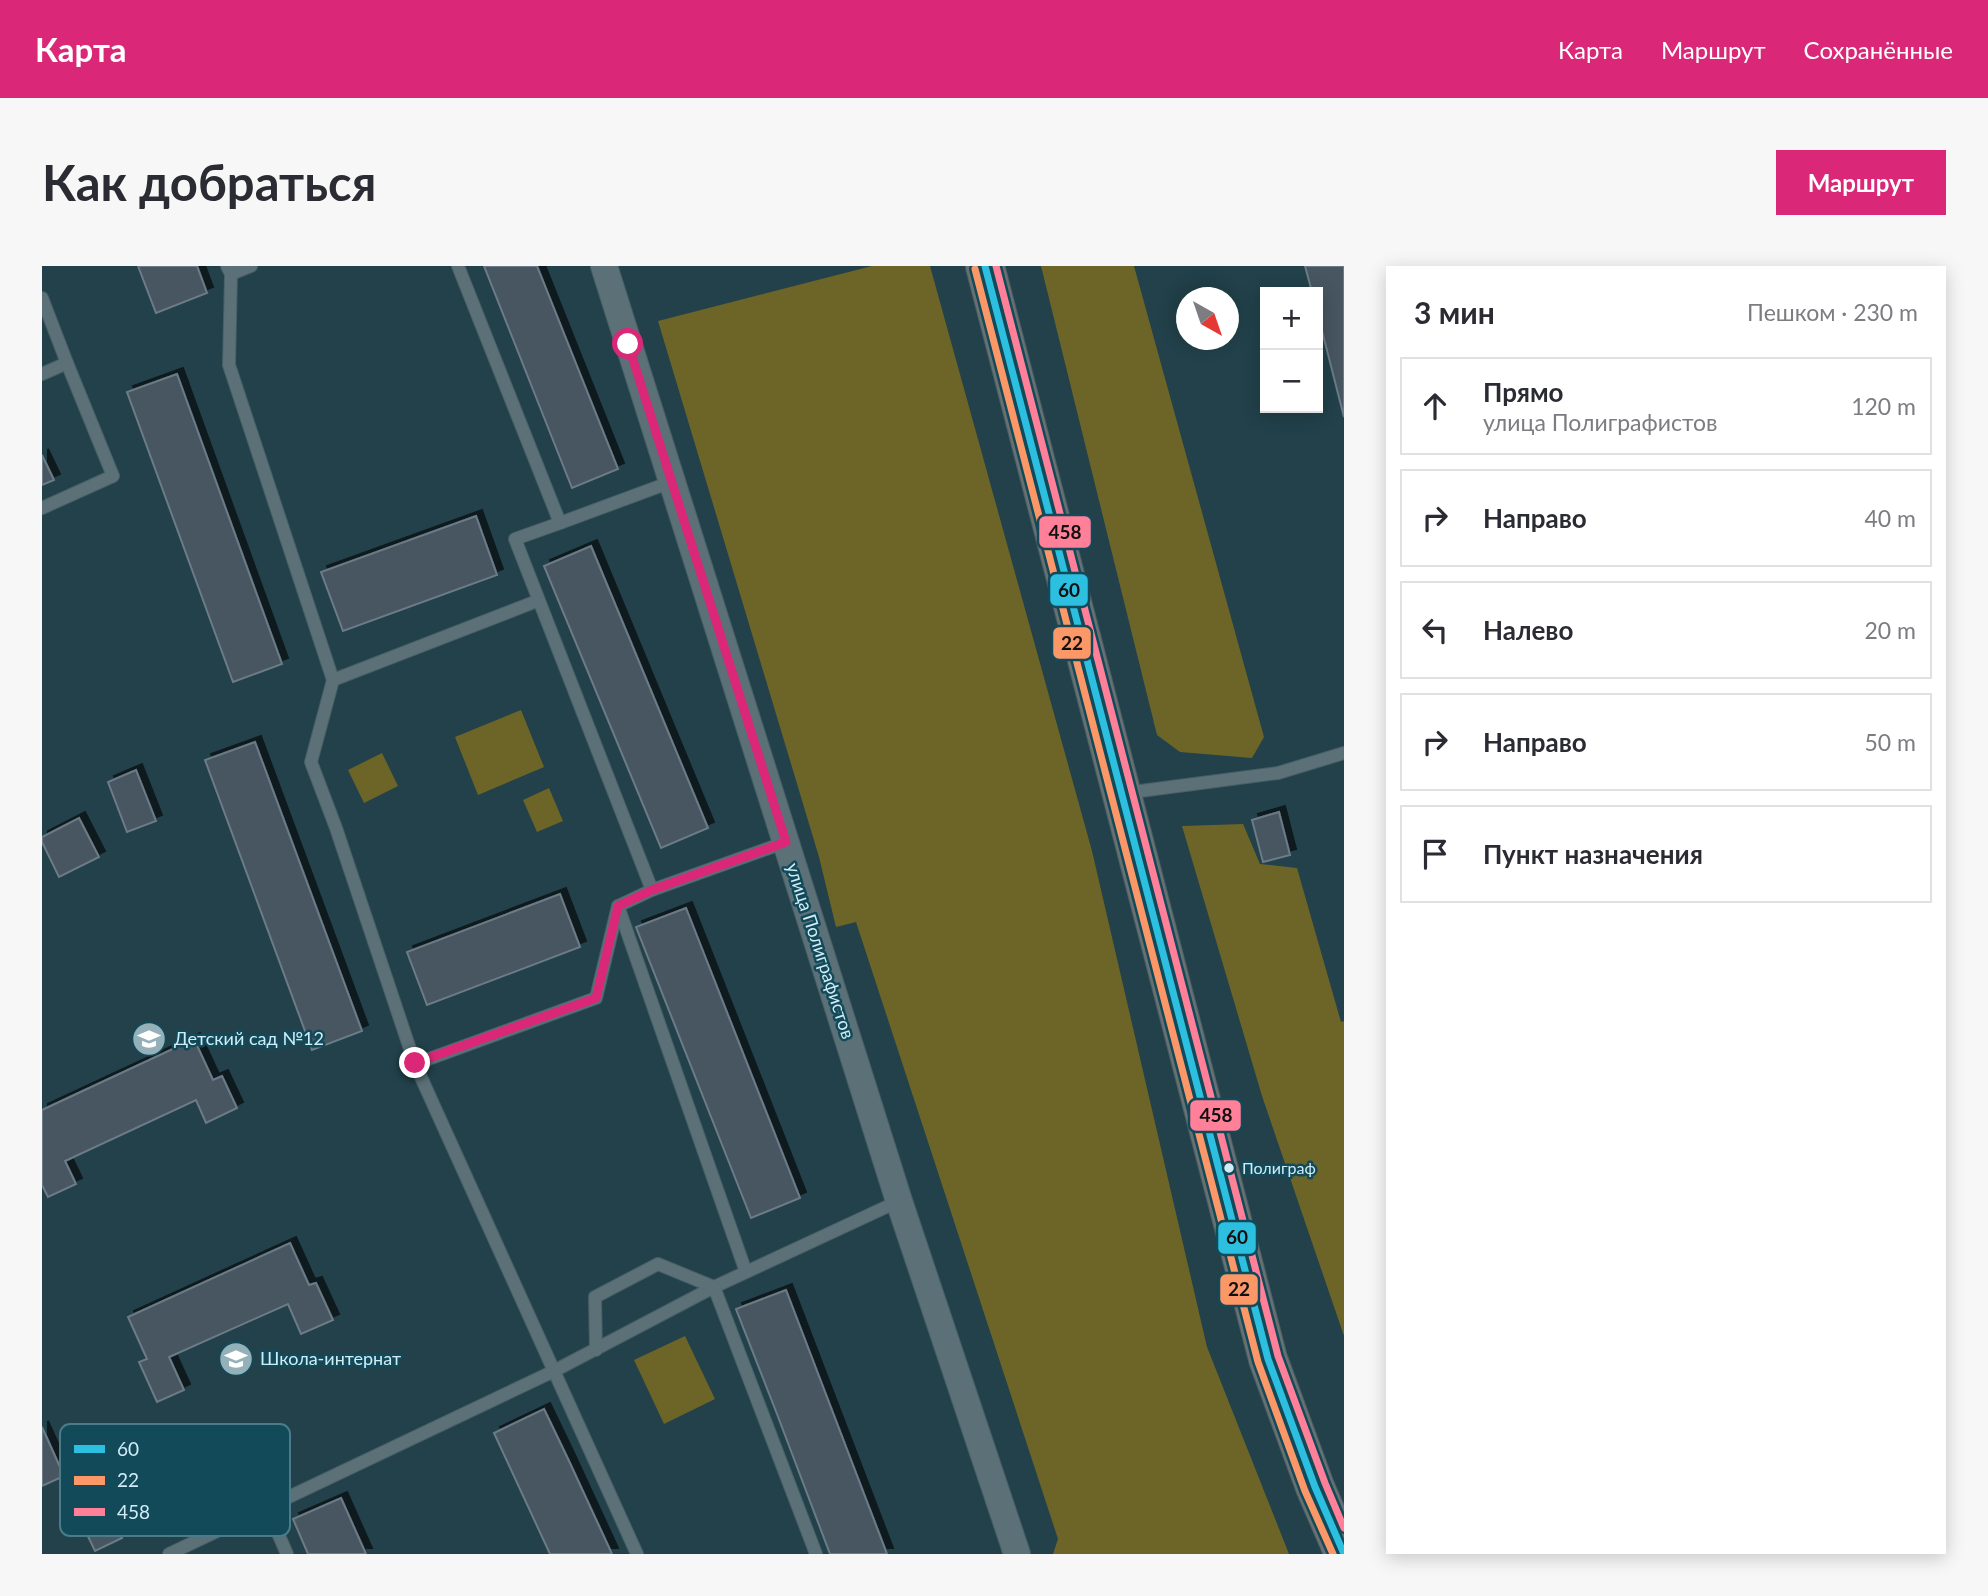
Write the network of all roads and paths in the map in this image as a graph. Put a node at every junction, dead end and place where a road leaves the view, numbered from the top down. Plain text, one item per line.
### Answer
1 (251, 266) edge
2 (458, 266) edge
3 (604, 266) edge
4 (985, 266) edge
5 (229, 270) edge
6 (42, 298) edge
7 (67, 363) junction
8 (42, 374) edge
9 (671, 482) junction
10 (42, 508) edge
11 (560, 523) junction
12 (537, 601) junction
13 (333, 680) junction
14 (1344, 753) edge
15 (1123, 793) junction
16 (786, 842) junction
17 (652, 890) junction
18 (618, 906) junction
19 (415, 1063) junction
20 (899, 1201) junction
21 (746, 1272) junction
22 (714, 1287) junction
23 (596, 1350) junction
24 (554, 1371) junction
25 (290, 1497) edge
26 (207, 1536) edge
27 (279, 1536) edge
28 (169, 1554) edge
29 (287, 1554) edge
30 (637, 1554) edge
31 (816, 1554) edge
32 (1017, 1554) edge
33 (1344, 1554) edge

1 - 5 lane
2 - 11 lane
3 - 9 street, улица Полиграфистов
4 - 15 main road
5 - 13 lane
6 - 7 lane
7 - 8 lane
7 - 10 lane
9 - 11 lane
9 - 16 street, улица Полиграфистов
11 - 12 lane
12 - 13 lane
12 - 17 lane
13 - 19 lane
14 - 15 lane
15 - 33 main road
16 - 17 lane
16 - 20 street, улица Полиграфистов
17 - 18 lane
18 - 19 lane
18 - 21 lane
19 - 24 lane
20 - 21 lane
20 - 32 street, улица Полиграфистов
21 - 22 lane
22 - 23 lane
22 - 23 lane
22 - 31 lane
23 - 24 lane
24 - 25 lane
24 - 30 lane
26 - 28 lane
27 - 29 lane

